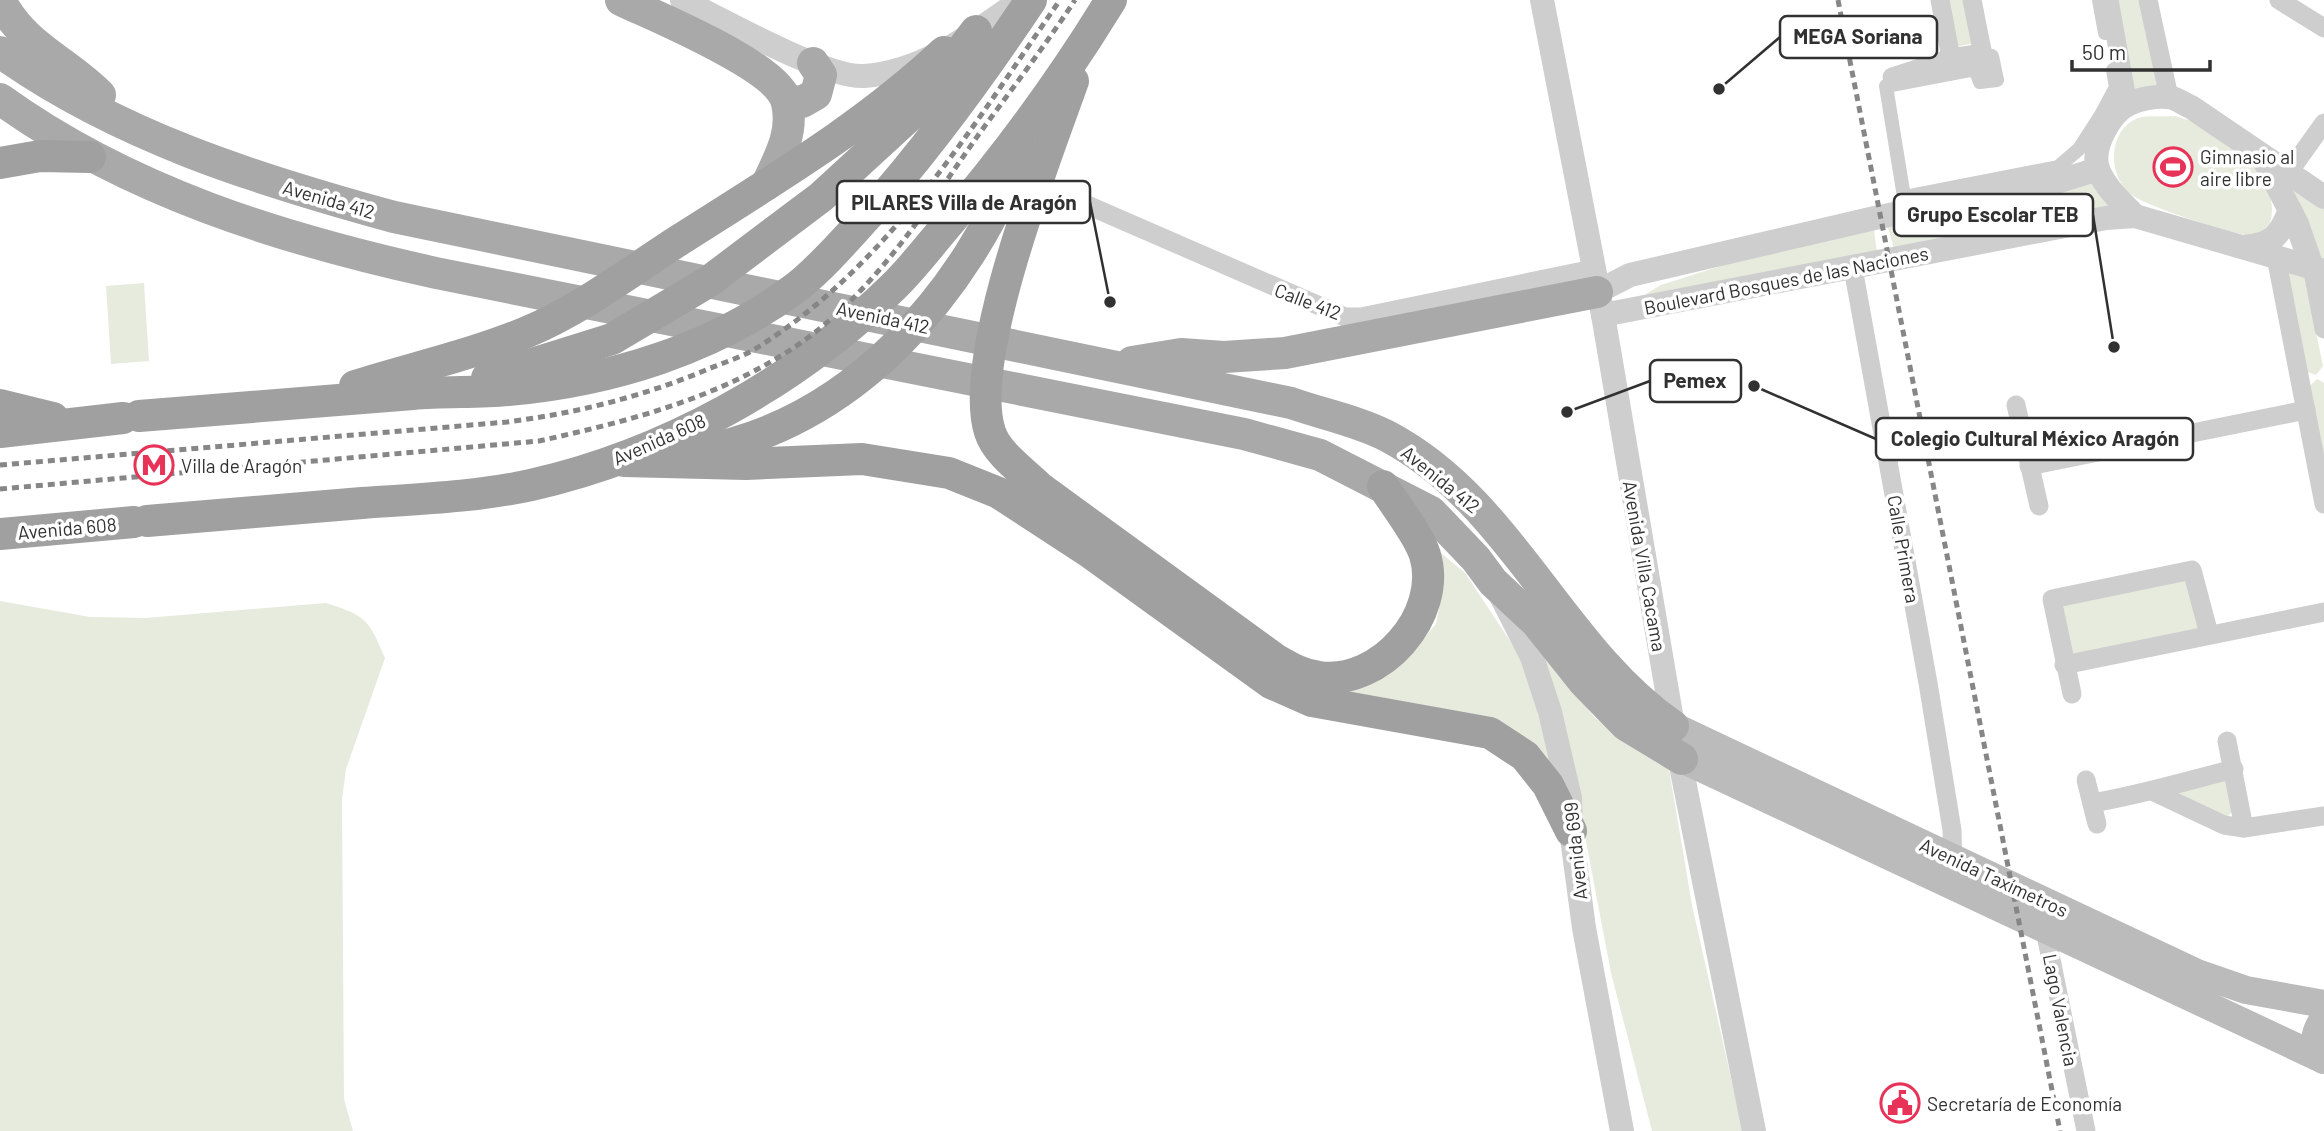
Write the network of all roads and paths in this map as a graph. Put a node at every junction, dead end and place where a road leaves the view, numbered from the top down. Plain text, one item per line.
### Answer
1 (0, 0) edge
2 (621, 0) edge
3 (682, 0) edge
4 (1021, 0) edge
5 (1031, 0) edge
6 (1111, 0) edge
7 (1542, 0) edge
8 (1940, 0) edge
9 (1972, 0) edge
10 (1980, 0) edge
11 (2099, 0) edge
12 (2109, 0) edge
13 (2148, 0) edge
14 (2279, 0) edge
15 (2306, 6) edge
16 (2324, 28) edge
17 (976, 32) junction
18 (1086, 43) junction
19 (0, 52) edge
20 (944, 52) junction
21 (1951, 58) junction
22 (813, 63) junction
23 (1892, 77) dead end
24 (2169, 97) junction
25 (0, 99) edge
26 (787, 100) junction
27 (2128, 105) junction
28 (1040, 110) junction
29 (2324, 122) edge
30 (132, 129) junction
31 (2260, 153) junction
32 (90, 157) junction
33 (0, 163) edge
34 (2098, 169) junction
35 (2289, 173) junction
36 (767, 184) junction
37 (2324, 197) edge
38 (1077, 201) dead end
39 (2290, 210) junction
40 (2135, 216) junction
41 (2244, 247) junction
42 (2276, 257) junction
43 (1853, 268) junction
44 (2318, 269) edge
45 (1598, 292) junction
46 (2324, 329) edge
47 (1113, 365) junction
48 (419, 393) junction
49 (296, 403) junction
50 (0, 405) edge
51 (2016, 405) dead end
52 (2306, 410) junction
53 (71, 422) junction
54 (0, 432) edge
55 (612, 461) junction
56 (2029, 466) junction
57 (1383, 486) junction
58 (2324, 504) edge
59 (2039, 506) dead end
60 (0, 534) edge
61 (1493, 582) junction
62 (2324, 612) edge
63 (2209, 634) junction
64 (2064, 665) junction
65 (2072, 694) dead end
66 (1673, 726) junction
67 (2228, 741) dead end
68 (1682, 759) junction
69 (2234, 769) junction
70 (2086, 780) dead end
71 (2154, 792) junction
72 (2092, 803) junction
73 (2324, 816) edge
74 (2097, 824) dead end
75 (2244, 828) junction
76 (1571, 831) junction
77 (1952, 873) junction
78 (2045, 930) junction
79 (1594, 984) junction
80 (2324, 1004) edge
81 (2324, 1018) edge
82 (2324, 1060) edge
83 (2087, 1129) edge
84 (1622, 1131) edge
85 (1640, 1131) edge
86 (1754, 1131) edge

1 - 30 main road
2 - 26 main road
3 - 22 street
4 - 17 street
5 - 48 highway
6 - 18 highway
7 - 45 street, Avenida Villa Cacama
8 - 21 street
9 - 21 street
10 - 11 street
12 - 27 street
13 - 24 street
14 - 15 street
15 - 16 street
17 - 20 street
17 - 48 highway
18 - 28 highway
18 - 57 highway
19 - 30 main road, Avenida 412
20 - 22 street
20 - 36 highway
21 - 23 street
22 - 26 main road
24 - 27 street
24 - 31 street
25 - 32 main road, Avenida 412
26 - 36 main road
27 - 34 street
28 - 55 highway, Avenida 608
28 - 55 highway
29 - 35 street
30 - 47 main road, Avenida 412
31 - 35 street
31 - 39 street
32 - 33 highway
32 - 57 main road, Avenida 412
34 - 40 street
34 - 45 street, Boulevard Bosques de las Naciones
35 - 37 street
36 - 49 highway
38 - 45 street, Calle 412
39 - 41 street
39 - 44 street
40 - 41 street, Boulevard Bosques de las Naciones
40 - 43 street, Boulevard Bosques de las Naciones
41 - 42 street, Boulevard Bosques de las Naciones
42 - 44 street, Boulevard Bosques de las Naciones
42 - 52 street
43 - 45 street, Boulevard Bosques de las Naciones
43 - 77 street, Calle Primera
44 - 46 street
45 - 47 main road
45 - 66 street, Avenida Villa Cacama
47 - 66 main road, Avenida 412
48 - 49 highway
49 - 53 highway
50 - 53 highway
51 - 56 street
52 - 56 street
52 - 58 street
53 - 54 highway
55 - 60 highway, Avenida 608
55 - 76 highway
56 - 59 street
57 - 61 main road, Avenida 412
61 - 68 main road, Avenida 412
61 - 76 street, Avenida 699
62 - 63 street
63 - 64 street
63 - 64 street
64 - 65 street
66 - 68 street, Avenida Villa Cacama
66 - 77 main road, Avenida Taxímetros
67 - 69 street
68 - 77 main road, Avenida Taxímetros
68 - 86 street, Avenida Villa Cacama
69 - 71 street
69 - 75 street
70 - 72 street
71 - 72 street
71 - 75 street
72 - 74 street
73 - 75 street
76 - 79 street, Avenida 699
77 - 78 main road, Avenida Taxímetros
77 - 80 main road, Avenida Taxímetros
78 - 82 main road, Avenida Taxímetros
78 - 83 street, Lago Valencia
79 - 84 street, Avenida 699
79 - 85 street
81 - 82 main road

